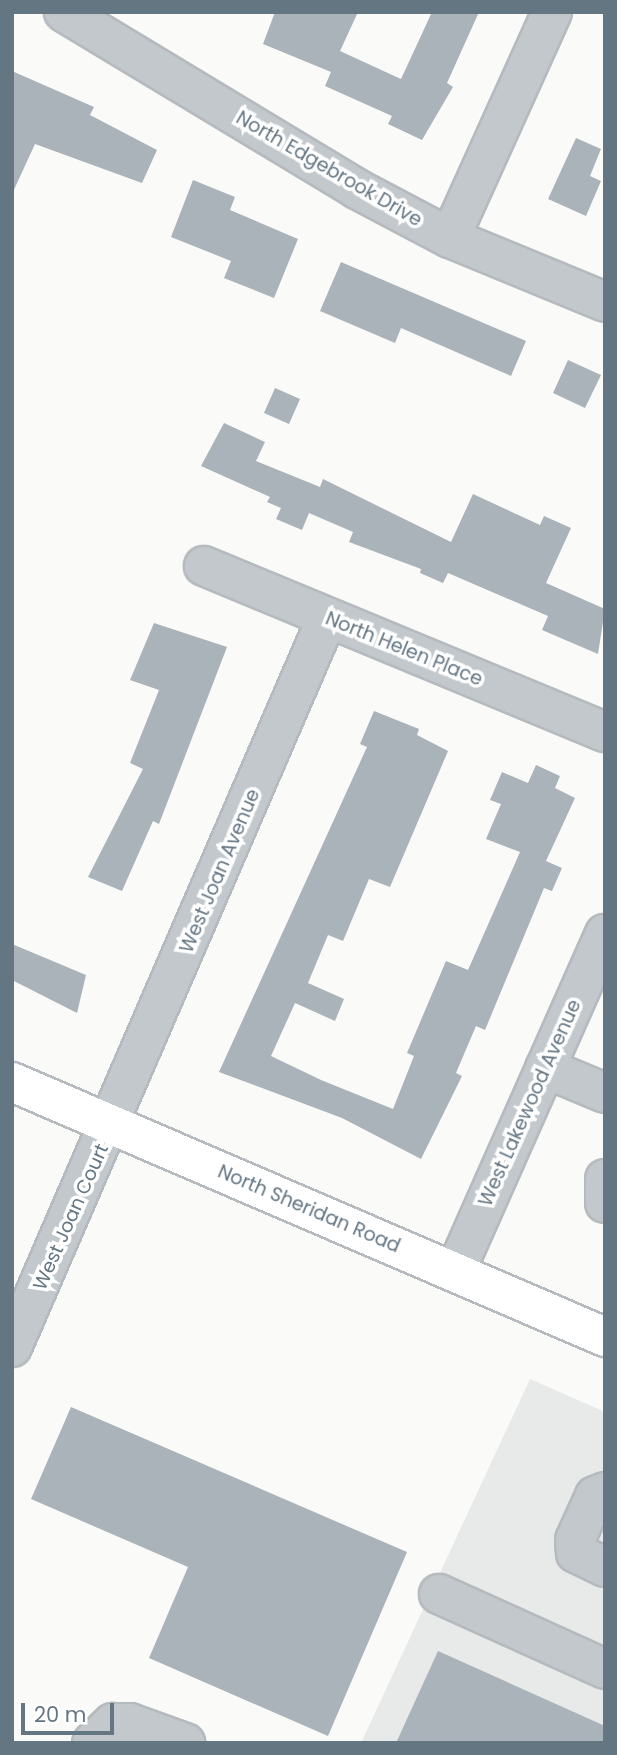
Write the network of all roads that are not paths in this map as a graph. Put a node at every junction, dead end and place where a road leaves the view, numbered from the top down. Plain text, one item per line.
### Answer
1 (64, 12) edge
2 (552, 12) edge
3 (450, 238) junction
4 (605, 302) edge
5 (204, 566) dead end
6 (327, 618) junction
7 (605, 732) edge
8 (605, 934) edge
9 (545, 1068) junction
10 (12, 1082) edge
11 (605, 1093) edge
12 (112, 1125) junction
13 (605, 1179) edge
14 (605, 1203) edge
15 (455, 1272) junction
16 (15, 1333) edge
17 (605, 1337) edge
18 (605, 1492) edge
19 (605, 1567) edge
20 (439, 1594) dead end
21 (605, 1669) edge
22 (92, 1743) edge
23 (185, 1743) edge

1 - 3 street, North Edgebrook Drive
2 - 3 street
3 - 4 street, North Edgebrook Drive
5 - 6 street, North Helen Place
6 - 7 street, North Helen Place
6 - 12 street, West Joan Avenue
8 - 9 street, West Lakewood Avenue
9 - 11 street
9 - 15 street, West Lakewood Avenue
10 - 12 main road, North Sheridan Road
12 - 15 main road, North Sheridan Road
12 - 16 street, West Joan Court
13 - 14 street
15 - 17 main road, North Sheridan Road
18 - 19 street
20 - 21 street
22 - 23 street

